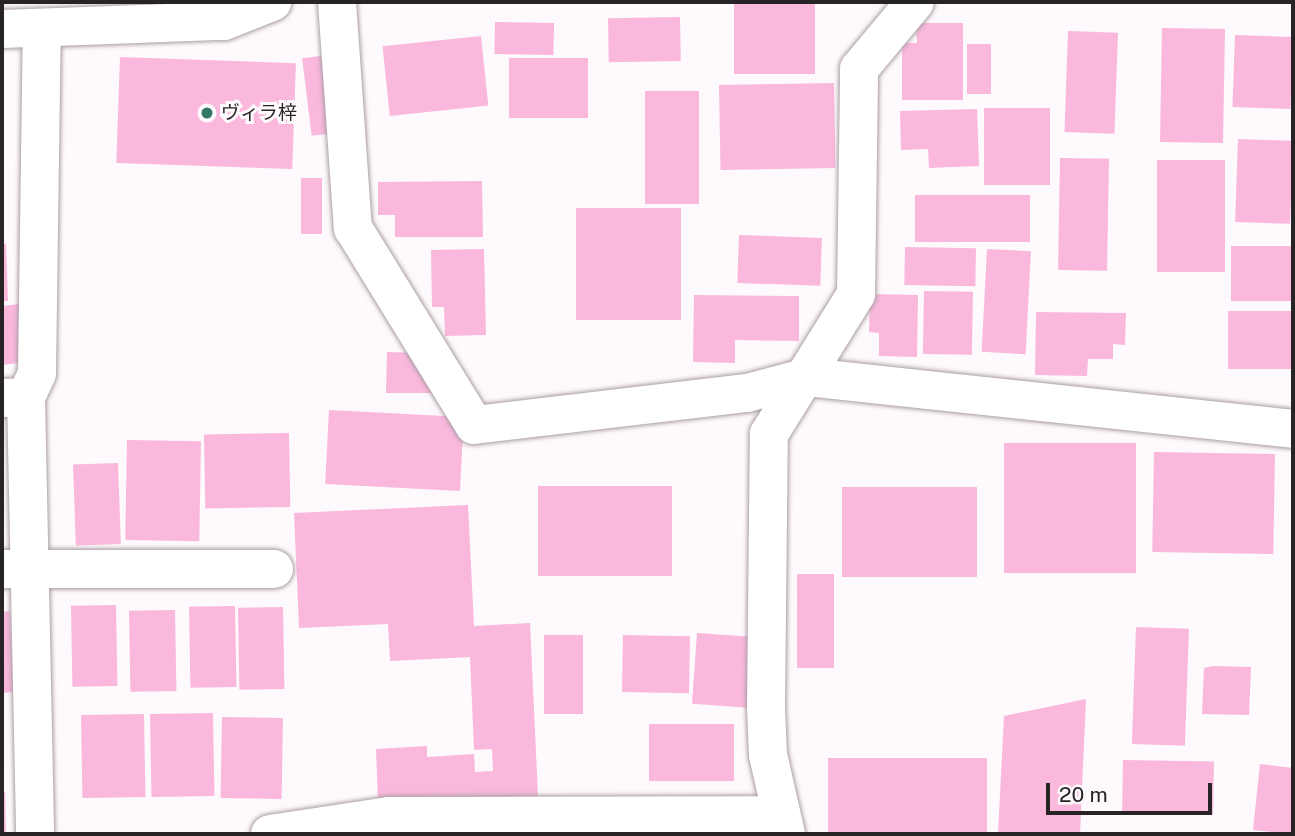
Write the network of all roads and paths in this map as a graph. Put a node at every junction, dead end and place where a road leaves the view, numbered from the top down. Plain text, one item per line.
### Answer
1 (272, 2) edge
2 (337, 2) edge
3 (915, 2) edge
4 (42, 28) junction
5 (2, 29) edge
6 (807, 377) junction
7 (14, 398) edge
8 (1293, 429) edge
9 (16, 569) edge
10 (274, 569) dead end
11 (782, 825) edge
12 (327, 831) edge
13 (35, 834) edge
14 (270, 834) edge

1 - 4 street
2 - 6 street
3 - 6 street
4 - 5 street
4 - 7 street
6 - 8 street
6 - 11 street
7 - 9 street
9 - 10 street
9 - 13 street
11 - 12 street
12 - 14 street

